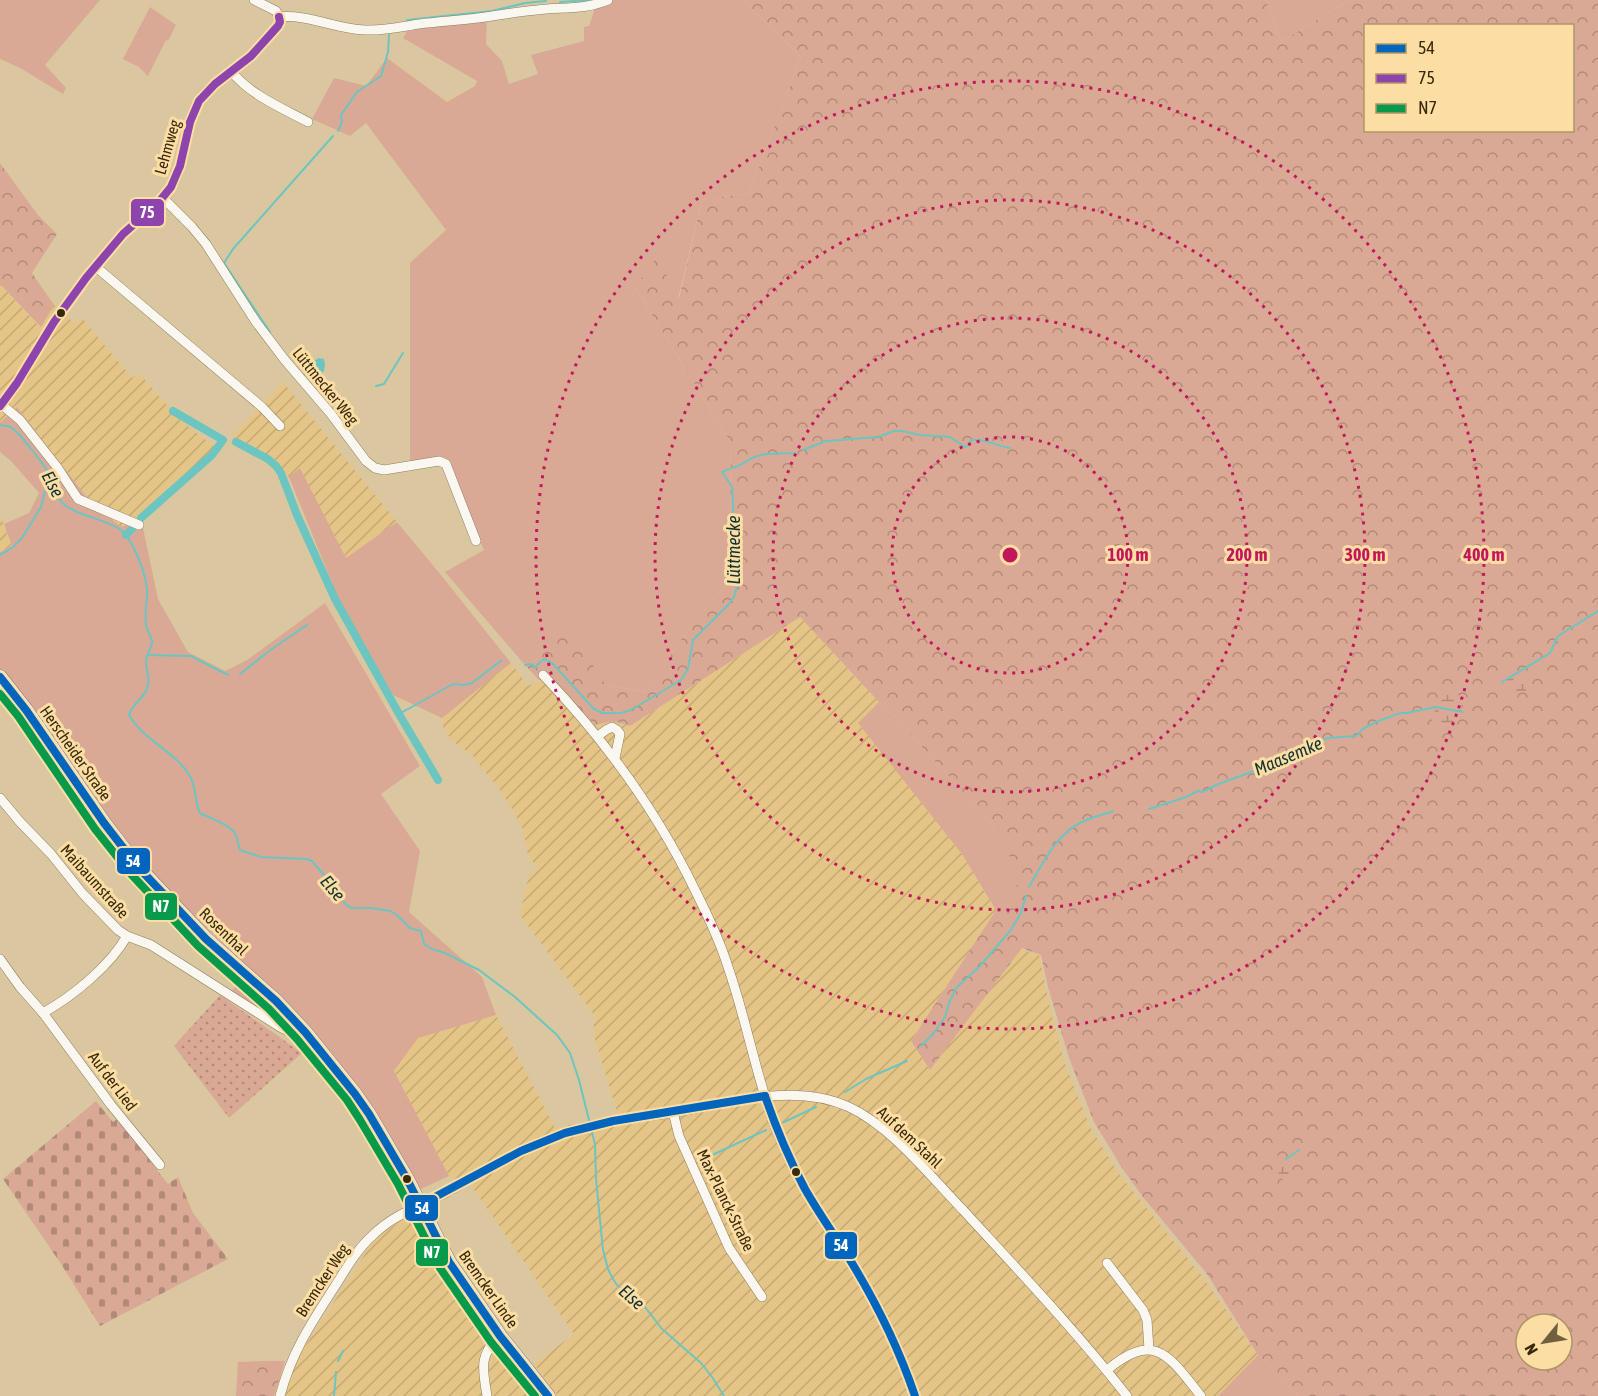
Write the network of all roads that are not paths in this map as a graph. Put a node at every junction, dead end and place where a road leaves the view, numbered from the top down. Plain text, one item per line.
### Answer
1 (254, 0) edge
2 (609, 0) edge
3 (279, 17) junction
4 (231, 71) junction
5 (308, 122) dead end
6 (160, 200) junction
7 (96, 267) junction
8 (1, 406) edge
9 (280, 426) dead end
10 (139, 525) dead end
11 (476, 541) dead end
12 (543, 675) dead end
13 (0, 677) edge
14 (598, 736) junction
15 (615, 758) junction
16 (0, 798) edge
17 (124, 850) joint
18 (127, 936) junction
19 (0, 959) edge
20 (43, 1013) junction
21 (305, 1032) junction
22 (765, 1096) junction
23 (673, 1112) junction
24 (160, 1165) dead end
25 (420, 1205) junction
26 (1107, 1263) dead end
27 (762, 1297) dead end
28 (501, 1336) junction
29 (1149, 1349) junction
30 (1107, 1370) junction
31 (280, 1396) edge
32 (487, 1396) edge
33 (548, 1396) edge
34 (915, 1396) edge
35 (1127, 1396) edge
36 (1201, 1396) edge

1 - 3 street
2 - 3 street
3 - 4 street, Lehmweg
4 - 5 street
4 - 6 street, Lehmweg
6 - 7 street, Lehmweg
6 - 11 street, Lüttmecker Weg
7 - 8 street, Lehmweg
7 - 9 street
8 - 10 street
12 - 14 street
13 - 17 main road, Herscheider Straße
14 - 15 street
14 - 15 street
15 - 22 street
16 - 18 street, Maibaumstraße
17 - 21 main road, Rosenthal
18 - 20 street
18 - 21 street, Maibaumstraße
19 - 20 street, Auf der Lied
20 - 24 street, Auf der Lied
21 - 25 main road, Bremcker Linde
22 - 23 street, Auf dem Stahl
22 - 30 street, Auf dem Stahl
22 - 34 street
23 - 25 street, Auf dem Stahl
23 - 27 street, Max-Planck-Straße
25 - 28 main road, Bremcker Linde
25 - 31 street, Bremcker Weg
26 - 29 street
28 - 32 street
28 - 33 main road, Bremcker Linde
29 - 30 street
29 - 36 street
30 - 35 street, Auf dem Stahl

